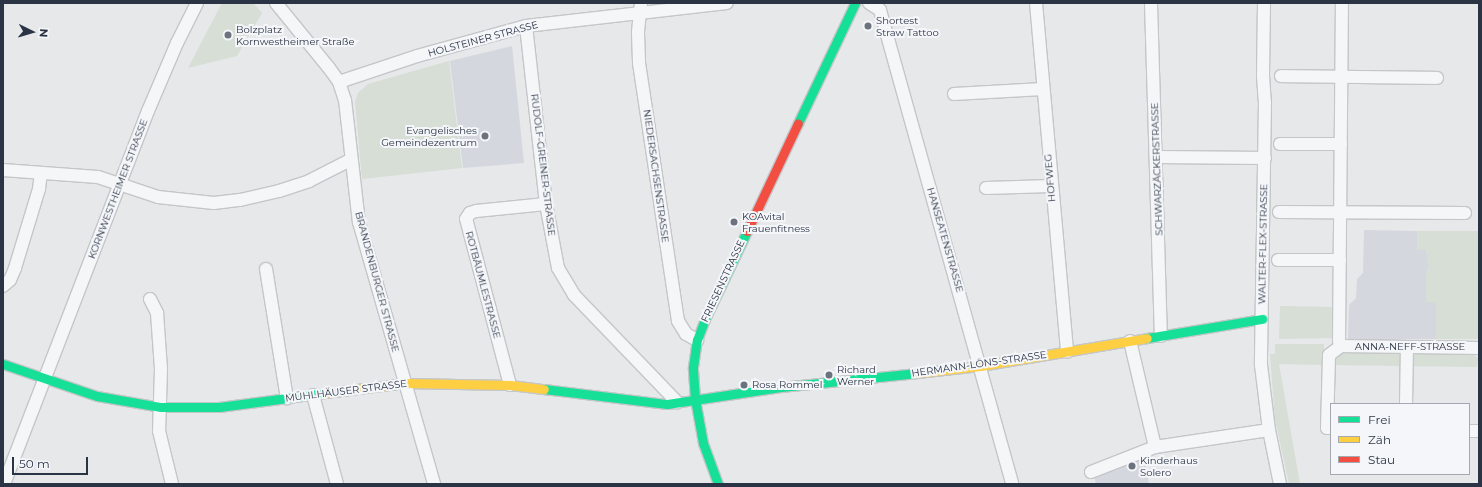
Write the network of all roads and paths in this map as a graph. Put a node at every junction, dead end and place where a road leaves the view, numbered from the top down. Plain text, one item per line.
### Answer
1 (197, 3) edge
2 (276, 3) edge
3 (727, 3) edge
4 (856, 3) edge
5 (869, 3) edge
6 (1036, 3) edge
7 (1151, 3) edge
8 (1264, 3) edge
9 (1342, 3) edge
10 (641, 7) edge
11 (526, 26) junction
12 (1281, 76) dead end
13 (1341, 77) junction
14 (1437, 78) dead end
15 (339, 82) junction
16 (1043, 89) junction
17 (954, 94) dead end
18 (1280, 144) dead end
19 (1341, 144) junction
20 (1157, 157) junction
21 (1265, 158) junction
22 (350, 160) junction
23 (3, 170) edge
24 (41, 173) junction
25 (120, 186) junction
26 (1050, 186) junction
27 (986, 188) dead end
28 (546, 204) junction
29 (1279, 212) dead end
30 (1340, 212) junction
31 (1465, 213) dead end
32 (1278, 260) dead end
33 (1340, 260) junction
34 (266, 269) dead end
35 (3, 286) edge
36 (150, 299) dead end
37 (1262, 319) junction
38 (1161, 336) junction
39 (697, 340) junction
40 (1130, 341) junction
41 (1341, 346) junction
42 (1407, 347) junction
43 (1479, 348) edge
44 (1067, 352) junction
45 (3, 364) edge
46 (980, 366) junction
47 (46, 379) junction
48 (405, 383) junction
49 (510, 385) junction
50 (313, 395) junction
51 (287, 398) junction
52 (695, 398) junction
53 (677, 402) junction
54 (1406, 403) edge
55 (161, 407) junction
56 (1330, 428) edge
57 (1269, 430) junction
58 (1155, 447) junction
59 (1091, 472) dead end
60 (4, 484) edge
61 (172, 484) edge
62 (337, 484) edge
63 (434, 484) edge
64 (718, 484) edge
65 (1012, 484) edge
66 (1280, 484) edge

1 - 25 street, KORNWESTHEIMER STRASSE
2 - 15 street, BRANDENBURGER STRASSE
3 - 10 street, HOLSTEINER STRASSE
4 - 39 street, FRIESENSTRASSE
5 - 46 street, HANSEATENSTRASSE
6 - 16 street, HOFWEG
7 - 20 street, SCHWARZÄCKERSTRASSE
8 - 21 street, WALTER-FLEX-STRASSE
9 - 13 street
10 - 11 street, HOLSTEINER STRASSE
10 - 39 street, NIEDERSACHSENSTRASSE
11 - 15 street, HOLSTEINER STRASSE
11 - 28 street, RUDOLF-GREINER-STRASSE
12 - 13 street
13 - 14 street
13 - 19 street
15 - 22 street, BRANDENBURGER STRASSE
16 - 17 street
16 - 26 street, HOFWEG
18 - 19 street
19 - 30 street
20 - 21 street
20 - 38 street, SCHWARZÄCKERSTRASSE
21 - 37 street, WALTER-FLEX-STRASSE
22 - 25 street
22 - 48 street, BRANDENBURGER STRASSE
23 - 24 street
24 - 25 street
24 - 35 street
25 - 47 street, KORNWESTHEIMER STRASSE
26 - 27 street
26 - 44 street, HOFWEG
28 - 49 street, ROTBÄUMLESTRASSE
28 - 53 street, RUDOLF-GREINER-STRASSE
29 - 30 street
30 - 31 street
30 - 33 street
32 - 33 street
33 - 41 street
34 - 51 street
36 - 55 street
37 - 38 street, HERMANN-LÖNS-STRASSE
37 - 57 street, WALTER-FLEX-STRASSE
38 - 40 street, HERMANN-LÖNS-STRASSE
39 - 52 street, FRIESENSTRASSE
40 - 44 street, HERMANN-LÖNS-STRASSE
40 - 58 street
41 - 42 street, ANNA-NEFF-STRASSE
41 - 56 street
42 - 43 street, ANNA-NEFF-STRASSE
42 - 54 street
44 - 46 street, HERMANN-LÖNS-STRASSE
45 - 47 street, MÜHLHÄUSER STRASSE
46 - 52 street, HERMANN-LÖNS-STRASSE
46 - 65 street, HANSEATENSTRASSE
47 - 55 street, MÜHLHÄUSER STRASSE
47 - 60 street, KORNWESTHEIMER STRASSE
48 - 49 street, MÜHLHÄUSER STRASSE
48 - 50 street, MÜHLHÄUSER STRASSE
48 - 63 street, BRANDENBURGER STRASSE
49 - 53 street, MÜHLHÄUSER STRASSE
50 - 51 street, MÜHLHÄUSER STRASSE
50 - 62 street
51 - 55 street, MÜHLHÄUSER STRASSE
52 - 53 street, MÜHLHÄUSER STRASSE
52 - 64 street, FRIESENSTRASSE
55 - 61 street
57 - 58 street
57 - 66 street, WALTER-FLEX-STRASSE
58 - 59 street

